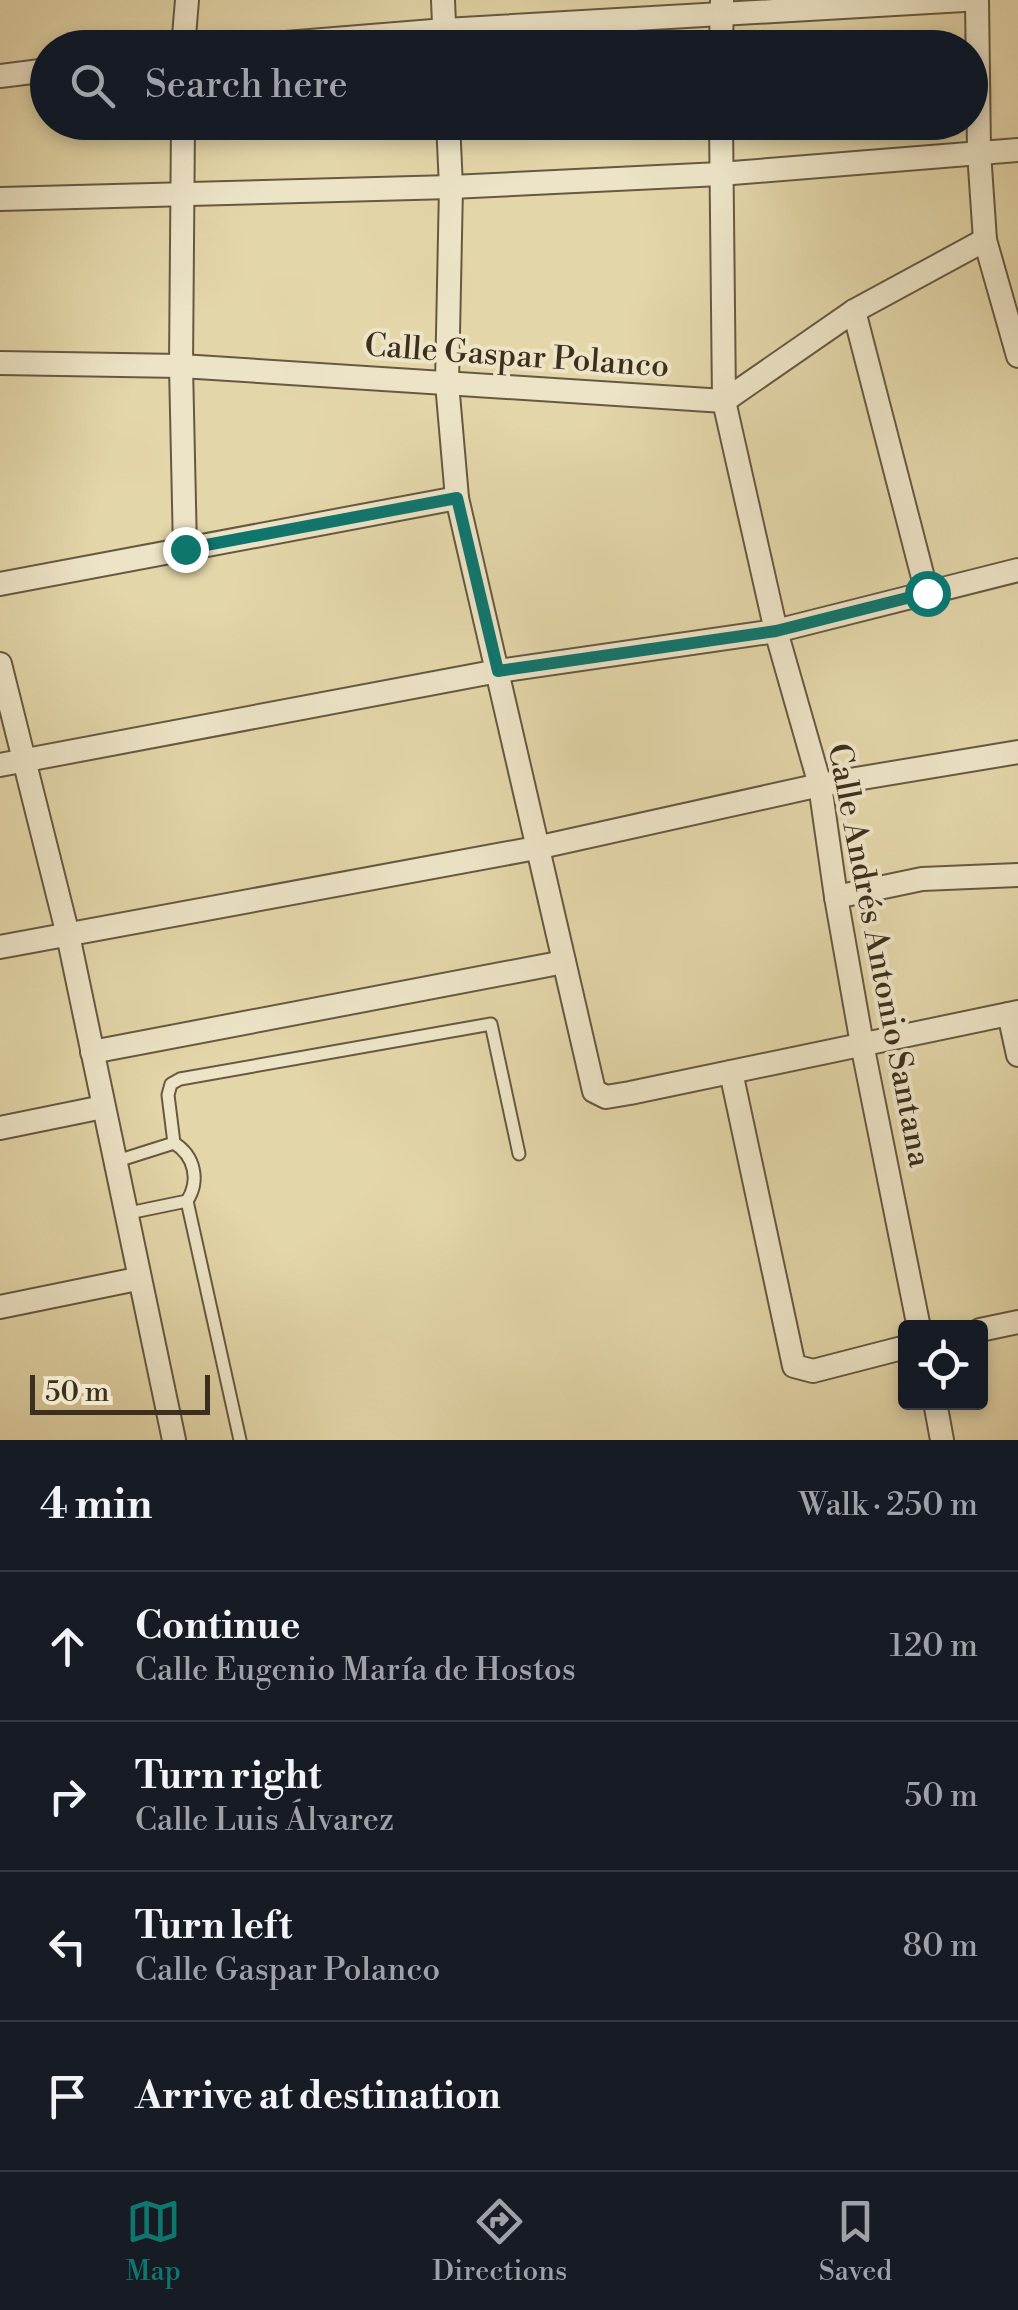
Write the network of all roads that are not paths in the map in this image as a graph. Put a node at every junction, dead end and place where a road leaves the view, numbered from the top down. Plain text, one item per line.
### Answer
1 (188, 0) edge
2 (443, 0) edge
3 (964, 0) edge
4 (978, 0) edge
5 (722, 7) edge
6 (185, 30) edge
7 (445, 30) edge
8 (523, 30) edge
9 (978, 30) edge
10 (30, 72) edge
11 (0, 76) edge
12 (182, 140) edge
13 (449, 140) edge
14 (721, 140) edge
15 (979, 140) edge
16 (1018, 150) edge
17 (979, 152) junction
18 (720, 174) junction
19 (451, 186) junction
20 (182, 195) junction
21 (0, 198) edge
22 (985, 240) junction
23 (854, 311) junction
24 (1018, 356) edge
25 (0, 362) edge
26 (181, 366) junction
27 (447, 383) junction
28 (724, 401) junction
29 (457, 498) junction
30 (185, 549) junction
31 (1018, 570) edge
32 (0, 584) edge
33 (927, 593) junction
34 (776, 631) junction
35 (0, 664) edge
36 (498, 671) junction
37 (1018, 752) edge
38 (12, 763) edge
39 (820, 785) junction
40 (536, 848) junction
41 (1018, 874) edge
42 (836, 897) junction
43 (68, 935) junction
44 (0, 947) edge
45 (564, 962) junction
46 (1014, 1013) edge
47 (862, 1044) junction
48 (92, 1052) junction
49 (1018, 1055) edge
50 (731, 1072) junction
51 (103, 1107) junction
52 (0, 1128) edge
53 (174, 1143) junction
54 (519, 1154) dead end
55 (114, 1162) junction
56 (186, 1201) junction
57 (124, 1214) junction
58 (137, 1279) junction
59 (0, 1307) edge
60 (917, 1320) edge
61 (1018, 1322) edge
62 (988, 1328) edge
63 (898, 1348) edge
64 (936, 1410) edge
65 (174, 1440) edge
66 (240, 1440) edge
67 (942, 1440) edge

1 - 6 street
2 - 7 street
3 - 5 street
4 - 9 street
5 - 8 street
10 - 11 street
12 - 20 street
13 - 19 street
14 - 18 street, Calle Andrés Antonio Santana
15 - 17 street
16 - 17 street
17 - 18 street
17 - 22 street
18 - 19 street
18 - 28 street, Calle Andrés Antonio Santana
19 - 20 street
19 - 27 street
20 - 21 street
20 - 26 street
22 - 23 street
22 - 24 street
23 - 28 street
23 - 33 street
25 - 26 street, Calle Gaspar Polanco
26 - 27 street, Calle Gaspar Polanco
26 - 30 street
27 - 28 street, Calle Gaspar Polanco
27 - 29 street
28 - 34 street, Calle Andrés Antonio Santana
29 - 30 street
29 - 36 street
30 - 32 street
31 - 33 street
33 - 34 street
34 - 36 street
34 - 39 street, Calle Andrés Antonio Santana
35 - 38 street
36 - 38 street
36 - 40 street
37 - 39 street
38 - 43 street
39 - 40 street
39 - 42 street, Calle Andrés Antonio Santana
40 - 43 street
40 - 45 street
41 - 42 street
42 - 47 street, Calle Andrés Antonio Santana
43 - 44 street
43 - 48 street
45 - 48 street
45 - 50 street
46 - 47 street
46 - 49 street
47 - 50 street
47 - 60 street, Calle Andrés Antonio Santana
48 - 51 street
50 - 63 street
51 - 52 street
51 - 55 street
53 - 54 lane
53 - 55 lane
53 - 56 lane
55 - 57 street
56 - 57 lane
56 - 66 lane
57 - 58 street
58 - 59 street
58 - 65 street
61 - 62 street
64 - 67 street

